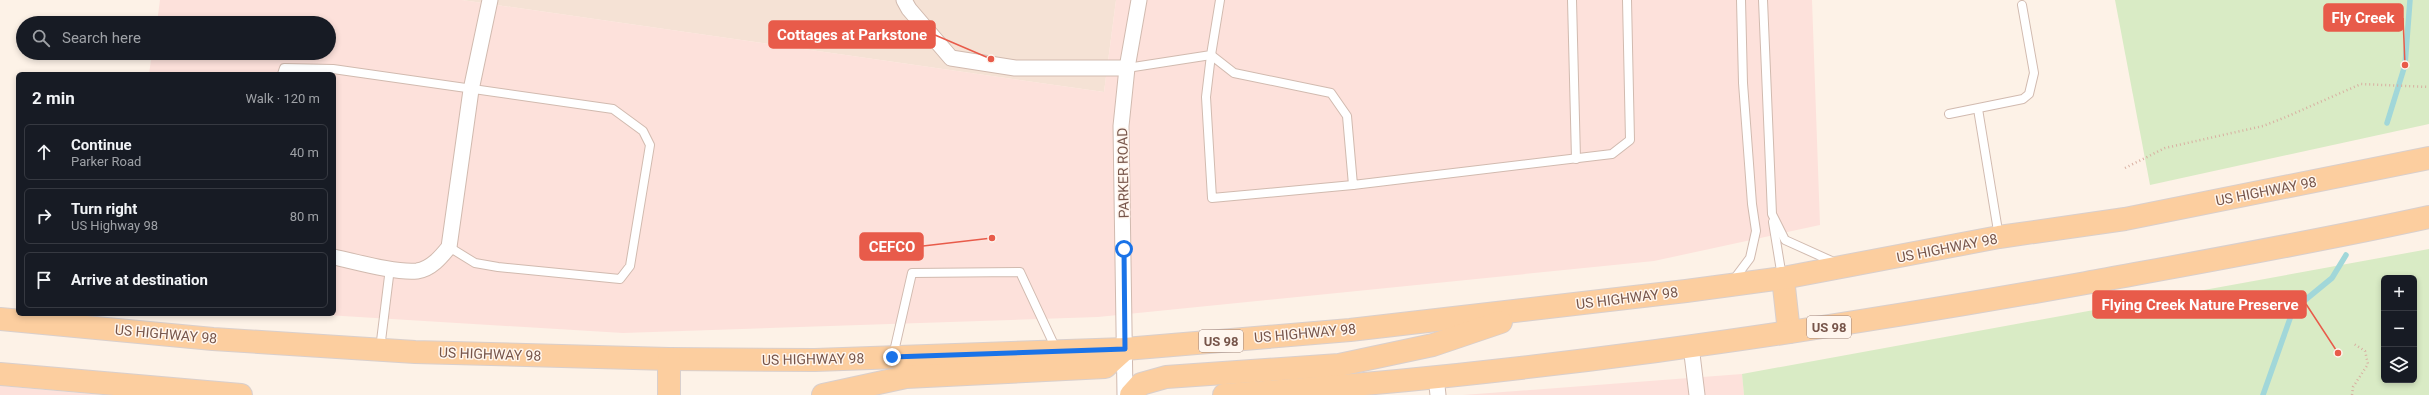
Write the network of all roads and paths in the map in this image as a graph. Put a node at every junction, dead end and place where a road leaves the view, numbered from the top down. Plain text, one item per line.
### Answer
1 (490, 0) edge
2 (904, 0) edge
3 (1139, 0) edge
4 (1220, 0) edge
5 (1572, 0) edge
6 (1627, 0) edge
7 (1742, 0) edge
8 (1763, 0) edge
9 (2022, 5) dead end
10 (1211, 55) junction
11 (1127, 68) junction
12 (283, 72) edge
13 (2428, 87) edge
14 (471, 90) junction
15 (1978, 109) junction
16 (1949, 114) dead end
17 (2429, 158) edge
18 (1576, 159) junction
19 (2125, 168) dead end
20 (1353, 185) junction
21 (1772, 214) junction
22 (2429, 217) edge
23 (1999, 238) junction
24 (449, 247) junction
25 (336, 257) edge
26 (1844, 267) junction
27 (390, 268) junction
28 (1783, 278) junction
29 (1729, 286) junction
30 (1544, 308) junction
31 (0, 319) edge
32 (1789, 332) junction
33 (2354, 344) dead end
34 (1691, 346) junction
35 (1125, 349) junction
36 (380, 350) junction
37 (1057, 351) junction
38 (892, 357) junction
39 (669, 359) junction
40 (0, 374) edge
41 (1437, 386) edge
42 (169, 392) edge
43 (241, 395) edge
44 (669, 395) edge
45 (823, 395) edge
46 (1125, 395) edge
47 (1131, 395) edge
48 (1224, 395) edge
49 (1697, 395) edge
50 (2352, 395) edge

1 - 14 street
2 - 11 street
3 - 11 street, PARKER ROAD
4 - 10 lane
5 - 18 lane
6 - 18 lane
7 - 29 lane
8 - 21 lane
9 - 15 lane
10 - 11 lane
10 - 20 lane
10 - 20 lane
11 - 35 street, PARKER ROAD
12 - 14 lane
13 - 19 path
14 - 24 street
14 - 24 lane
15 - 16 lane
15 - 23 lane
17 - 23 main road, US HIGHWAY 98 / US 98
18 - 20 lane
21 - 26 lane
21 - 28 lane
22 - 32 main road, US 98
23 - 26 main road, US HIGHWAY 98 / US 98
24 - 27 street
25 - 27 street
26 - 28 main road, US HIGHWAY 98 / US 98
27 - 36 lane
28 - 29 main road, US HIGHWAY 98 / US 98
28 - 32 main road
29 - 30 main road, US HIGHWAY 98 / US 98
30 - 35 main road, US HIGHWAY 98 / US 98
30 - 47 main road
31 - 36 main road, US HIGHWAY 98 / US 98
32 - 34 main road, US 98
33 - 50 path
34 - 41 main road, US 98
34 - 49 street
35 - 37 main road, US HIGHWAY 98 / US 98
35 - 45 main road
35 - 46 street, PARKER ROAD
36 - 39 main road, US HIGHWAY 98 / US 98
37 - 38 main road, US HIGHWAY 98 / US 98
37 - 38 lane
38 - 39 main road, US HIGHWAY 98 / US 98
39 - 44 main road
40 - 42 main road
41 - 48 main road, US 98
42 - 43 main road

